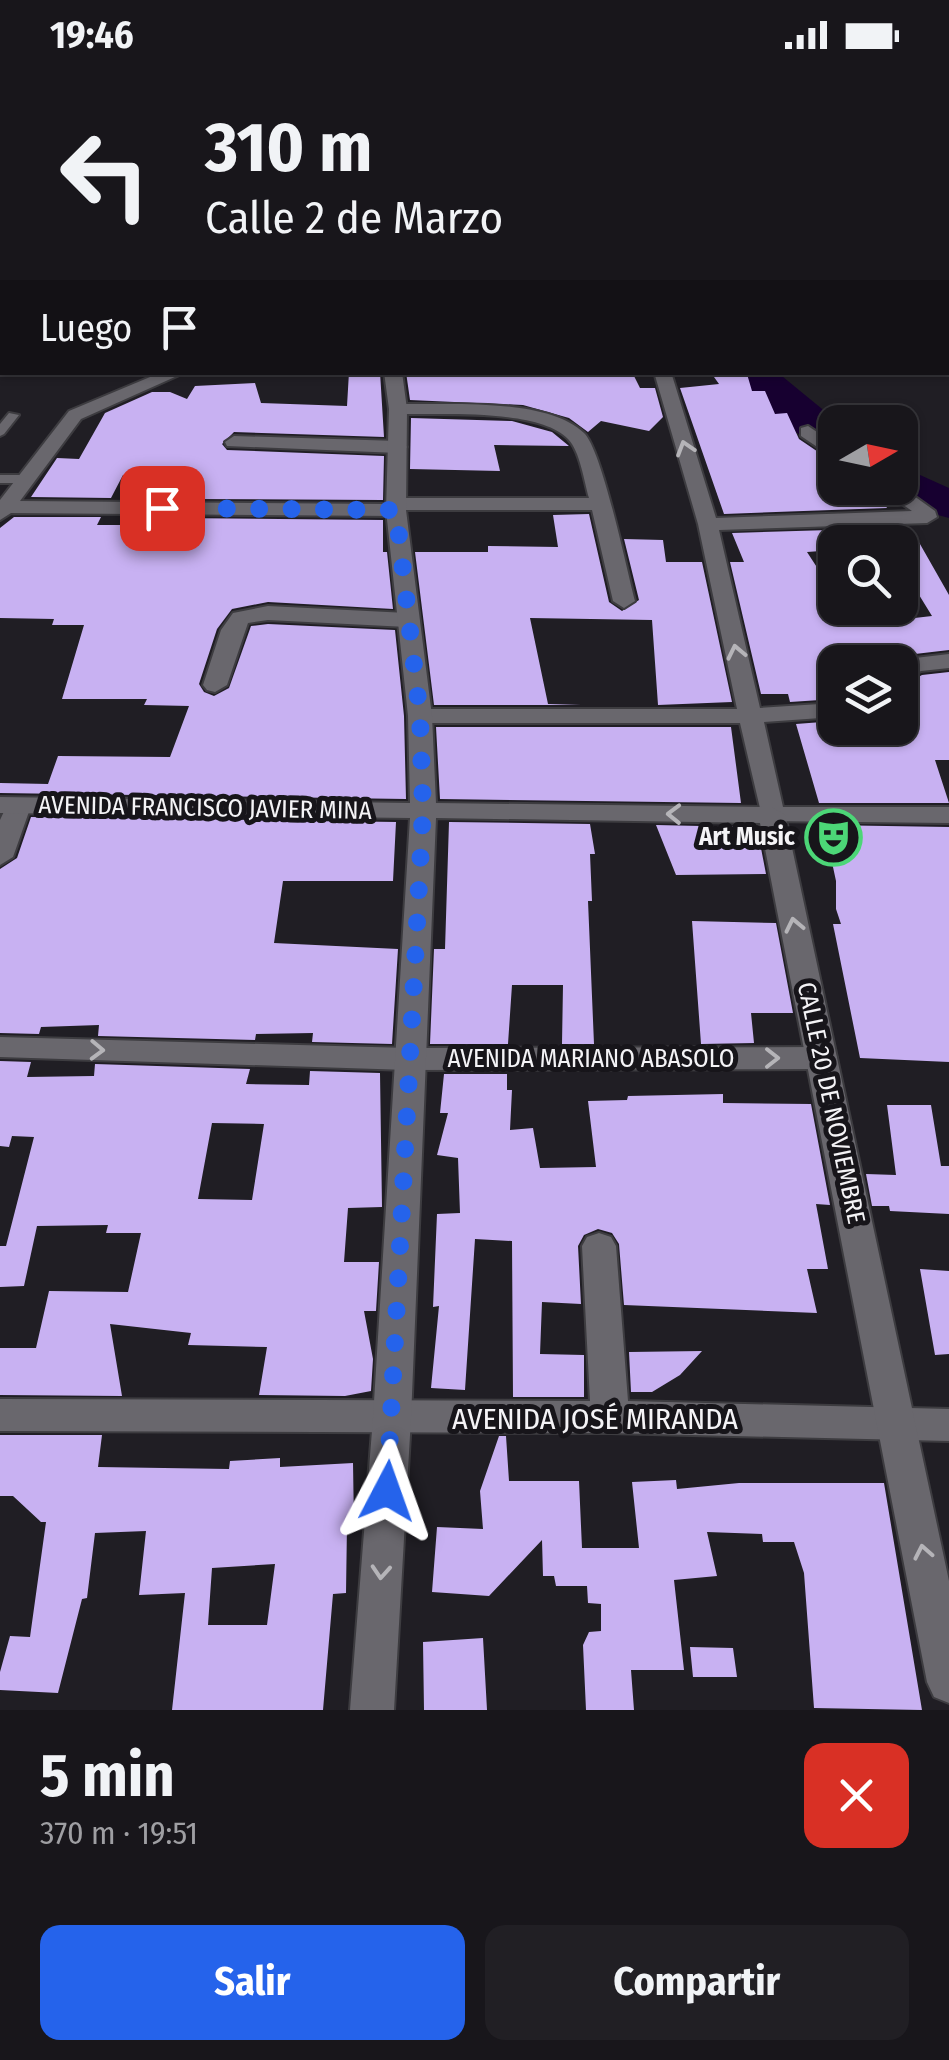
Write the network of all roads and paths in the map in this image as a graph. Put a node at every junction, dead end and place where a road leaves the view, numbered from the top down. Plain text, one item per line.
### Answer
1 (171, 375) edge
2 (393, 375) edge
3 (663, 375) edge
4 (398, 408) junction
5 (13, 416) dead end
6 (0, 432) edge
7 (808, 432) dead end
8 (818, 440) edge
9 (234, 442) dead end
10 (398, 447) junction
11 (0, 479) edge
12 (27, 479) junction
13 (601, 504) junction
14 (916, 505) edge
15 (396, 507) junction
16 (3, 511) edge
17 (708, 524) junction
18 (624, 601) dead end
19 (407, 620) junction
20 (949, 661) edge
21 (918, 665) edge
22 (215, 685) dead end
23 (818, 711) edge
24 (420, 716) junction
25 (750, 716) junction
26 (9, 806) edge
27 (423, 810) junction
28 (772, 815) junction
29 (949, 816) edge
30 (0, 857) edge
31 (0, 1047) edge
32 (822, 1058) junction
33 (408, 1060) junction
34 (598, 1246) dead end
35 (0, 1416) edge
36 (610, 1417) junction
37 (392, 1418) junction
38 (897, 1422) junction
39 (949, 1425) edge
40 (949, 1682) edge
41 (372, 1710) edge

1 - 12 street
2 - 4 street
17 -> 3 street, CALLE 20 DE NOVIEMBRE
4 - 10 street
4 - 13 street
5 - 6 lane
7 - 8 street
9 - 10 street
10 - 15 street
11 - 12 lane
12 - 16 street
13 - 15 street
13 - 18 street
14 - 17 street
15 - 16 street
15 - 19 street
25 -> 17 street, CALLE 20 DE NOVIEMBRE
19 - 22 street
19 - 24 street
20 - 21 street
23 - 25 street
24 - 25 street
24 - 27 street
25 - 28 street, CALLE 20 DE NOVIEMBRE
26 - 27 street, AVENIDA FRANCISCO JAVIER MINA
26 - 30 street
28 -> 27 street, AVENIDA FRANCISCO JAVIER MINA
27 - 33 street
28 - 29 street, AVENIDA FRANCISCO JAVIER MINA
32 -> 28 street, CALLE 20 DE NOVIEMBRE
31 -> 33 street, AVENIDA MARIANO ABASOLO
33 -> 32 street, AVENIDA MARIANO ABASOLO
32 - 38 street, CALLE 20 DE NOVIEMBRE
33 - 37 street
34 - 36 street
35 - 37 street, AVENIDA JOSÉ MIRANDA
36 - 37 street, AVENIDA JOSÉ MIRANDA
36 - 38 street, AVENIDA JOSÉ MIRANDA
37 -> 41 street
38 - 39 street, AVENIDA JOSÉ MIRANDA
40 -> 38 street, CALLE 20 DE NOVIEMBRE

